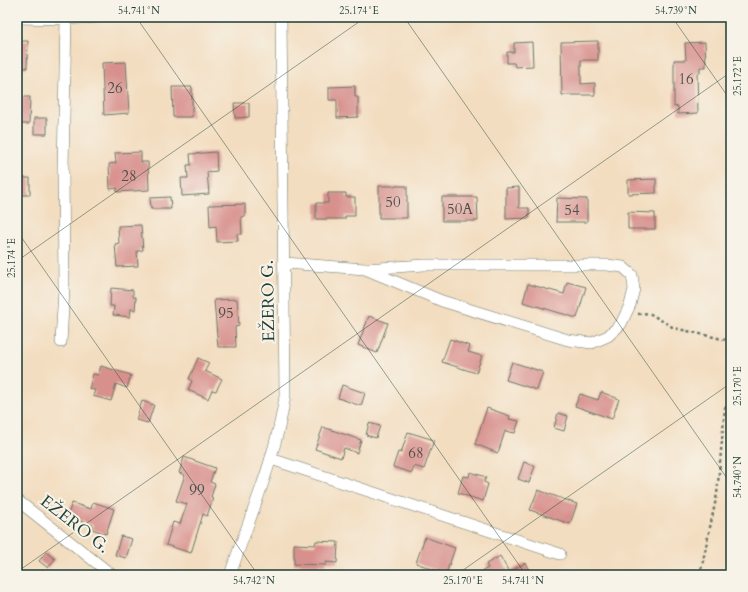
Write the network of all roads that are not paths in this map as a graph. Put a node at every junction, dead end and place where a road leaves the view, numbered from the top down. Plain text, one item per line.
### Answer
1 (98, 17) edge
2 (281, 17) edge
3 (17, 18) edge
4 (66, 19) junction
5 (285, 262) junction
6 (365, 269) junction
7 (61, 342) dead end
8 (271, 459) junction
9 (17, 500) edge
10 (560, 554) dead end
11 (112, 575) edge
12 (230, 575) edge

1 - 4 street
2 - 5 street, EŽERO G.
3 - 4 street
4 - 7 street
5 - 6 street
5 - 8 street, EŽERO G.
6 - 6 street
8 - 10 street
8 - 12 street, EŽERO G.
9 - 11 street, EŽERO G.

